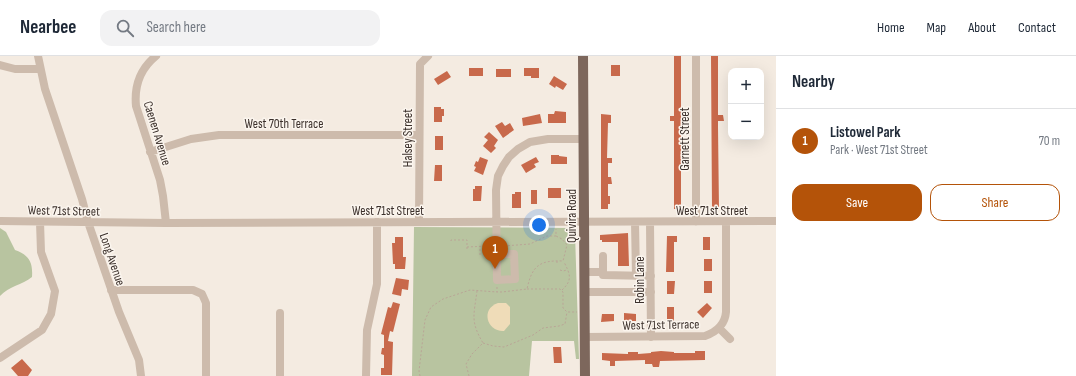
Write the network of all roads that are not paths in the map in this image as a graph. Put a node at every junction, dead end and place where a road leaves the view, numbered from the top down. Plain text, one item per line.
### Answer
1 (38, 56) edge
2 (154, 56) edge
3 (417, 56) edge
4 (428, 56) edge
5 (583, 56) edge
6 (696, 56) edge
7 (420, 64) junction
8 (0, 65) edge
9 (40, 69) junction
10 (419, 135) junction
11 (583, 139) junction
12 (150, 152) junction
13 (0, 221) edge
14 (776, 221) edge
15 (40, 222) junction
16 (88, 222) junction
17 (166, 222) junction
18 (377, 222) junction
19 (419, 222) junction
20 (496, 222) junction
21 (584, 222) junction
22 (635, 222) junction
23 (650, 222) junction
24 (696, 222) junction
25 (726, 222) junction
26 (497, 254) junction
27 (603, 256) dead end
28 (584, 272) junction
29 (603, 272) junction
30 (636, 276) junction
31 (650, 276) junction
32 (111, 290) junction
33 (585, 292) junction
34 (651, 292) junction
35 (280, 313) dead end
36 (719, 328) junction
37 (585, 337) junction
38 (651, 337) junction
39 (730, 340) dead end
40 (0, 358) edge
41 (141, 376) edge
42 (206, 376) edge
43 (280, 376) edge
44 (366, 376) edge
45 (585, 376) edge

1 - 9 street, Long Avenue
2 - 12 street, Caenen Avenue
3 - 7 street
4 - 7 street
5 - 11 main road, Quivira Road
6 - 24 street, Garnett Street
7 - 10 street, Halsey Street
8 - 9 street
9 - 16 street, Long Avenue
10 - 12 street, West 70th Terrace
10 - 19 street, Halsey Street
11 - 20 street
11 - 21 main road, Quivira Road
12 - 17 street, Caenen Avenue
13 - 15 street, West 71st Street
14 - 25 street, West 71st Street
15 - 16 street, West 71st Street
15 - 40 street
16 - 17 street, West 71st Street
16 - 32 street, Long Avenue
17 - 18 street, West 71st Street
18 - 19 street, West 71st Street
18 - 44 street
19 - 20 street, West 71st Street
20 - 21 street, West 71st Street
20 - 26 street
21 - 22 street, West 71st Street
21 - 28 main road, Quivira Road
22 - 23 street, West 71st Street
22 - 30 street
23 - 24 street, West 71st Street
23 - 31 street, Robin Lane
24 - 25 street, West 71st Street
25 - 36 street
26 - 26 street
27 - 29 street
28 - 29 street
28 - 33 main road, Quivira Road
29 - 30 street
30 - 31 street
31 - 34 street, Robin Lane
32 - 41 street, Long Avenue
32 - 42 street
33 - 34 street
33 - 37 main road, Quivira Road
34 - 38 street, Robin Lane
35 - 43 street
36 - 38 street, West 71st Terrace
36 - 39 street
37 - 38 street, West 71st Terrace
37 - 45 main road, Quivira Road

